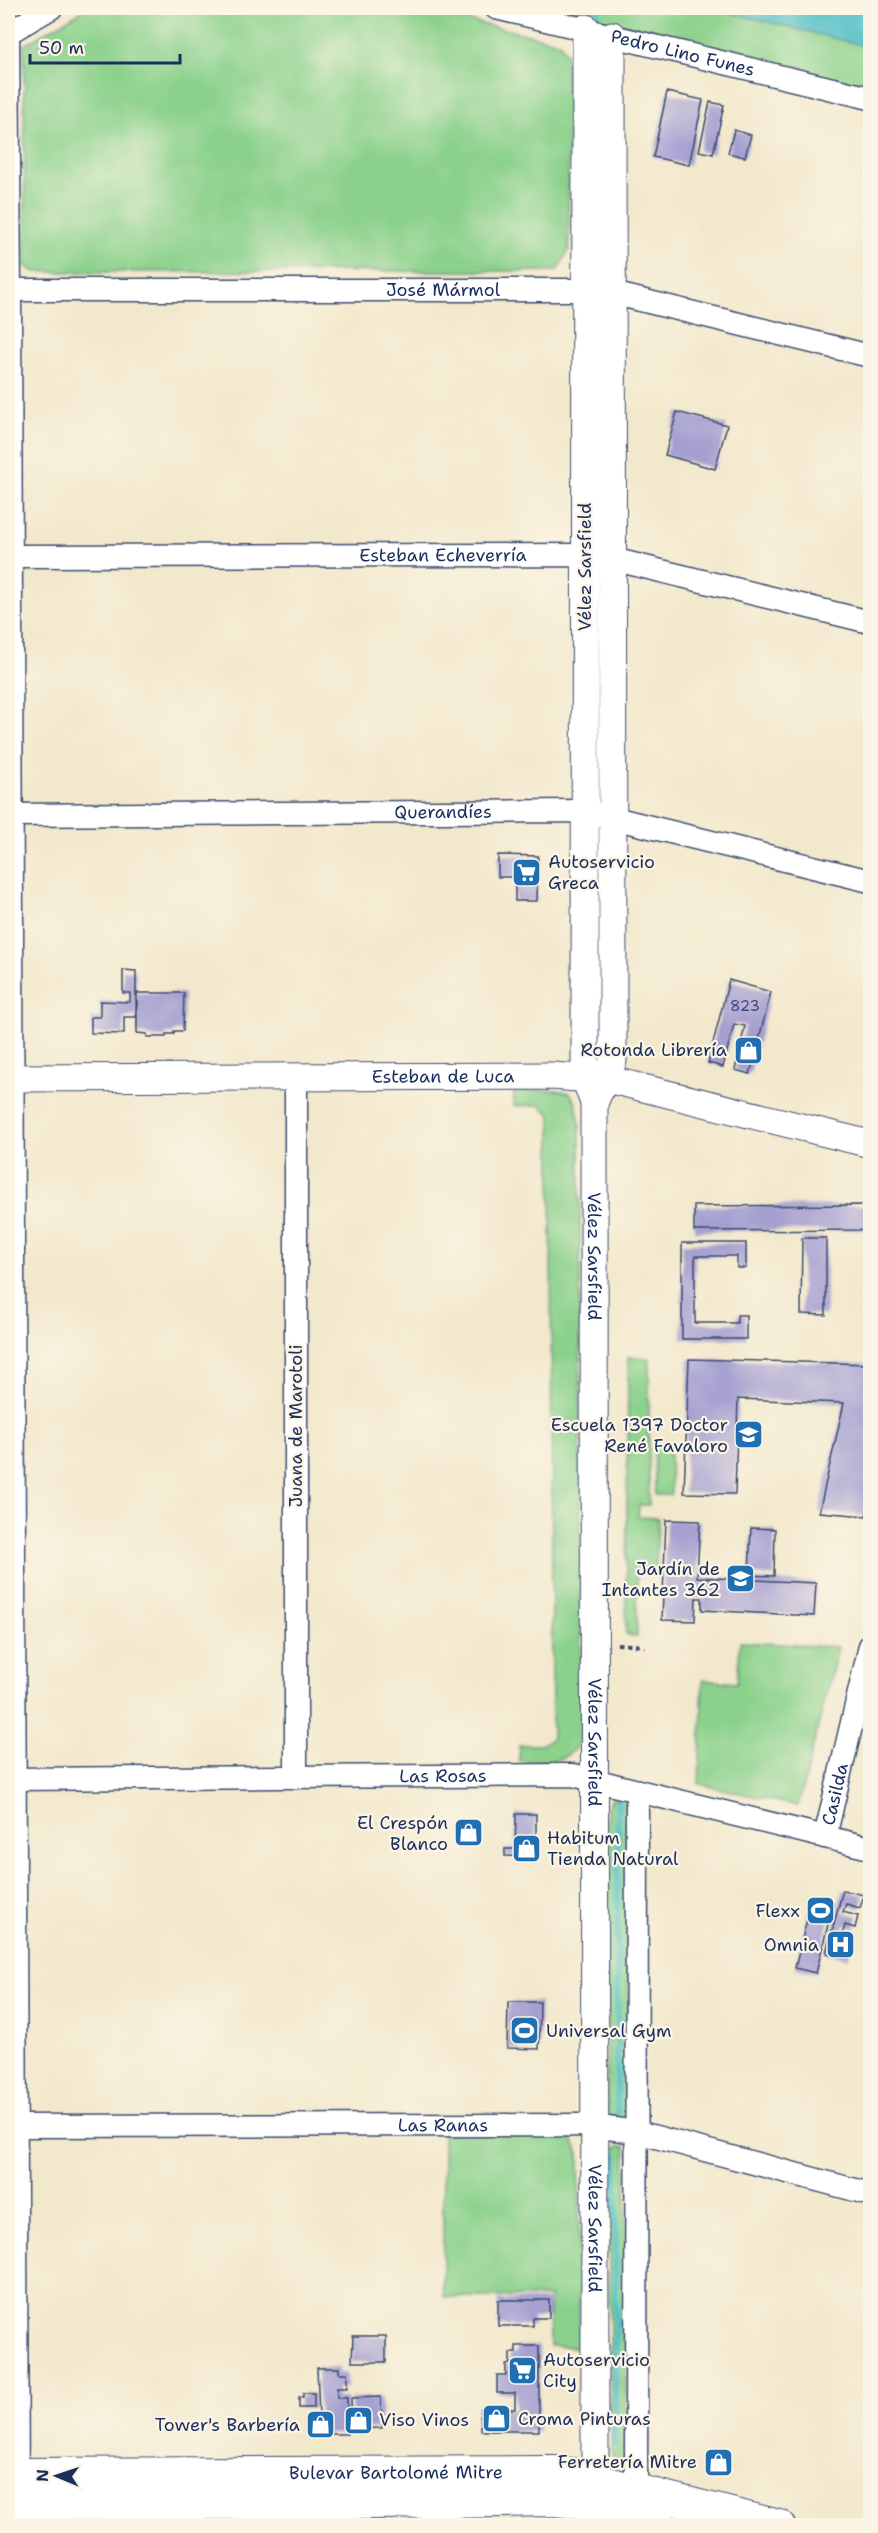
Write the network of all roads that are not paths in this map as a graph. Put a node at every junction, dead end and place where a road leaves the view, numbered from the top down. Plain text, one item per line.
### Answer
1 (51, 8) edge
2 (496, 8) edge
3 (586, 28) junction
4 (8, 33) edge
5 (612, 35) junction
6 (870, 98) edge
7 (9, 290) edge
8 (586, 290) junction
9 (612, 293) junction
10 (870, 356) edge
11 (585, 555) junction
12 (9, 556) edge
13 (612, 559) junction
14 (870, 622) edge
15 (585, 811) junction
16 (10, 815) edge
17 (613, 818) junction
18 (870, 881) edge
19 (296, 1076) junction
20 (10, 1078) edge
21 (595, 1087) junction
22 (870, 1144) edge
23 (870, 1646) edge
24 (296, 1776) junction
25 (11, 1779) edge
26 (595, 1780) junction
27 (637, 1791) junction
28 (825, 1837) junction
29 (870, 1848) edge
30 (12, 2126) edge
31 (595, 2126) junction
32 (637, 2132) junction
33 (870, 2194) edge
34 (13, 2496) edge
35 (596, 2505) edge
36 (644, 2512) edge
37 (779, 2526) edge

1 - 4 street
2 - 3 street, Pedro Lino Funes
3 - 5 street, Pedro Lino Funes
3 - 8 street, Vélez Sarsfield
4 - 7 street
5 - 6 street, Pedro Lino Funes
5 - 9 street, Vélez Sarsfield
7 - 8 street, José Mármol
7 - 12 street
8 - 9 street, José Mármol
8 - 11 street, Vélez Sarsfield
9 - 10 street, José Mármol
9 - 13 street, Vélez Sarsfield
11 - 12 street, Esteban Echeverría
11 - 13 street, Esteban Echeverría
11 - 15 street, Vélez Sarsfield
12 - 16 street
13 - 14 street, Esteban Echeverría
13 - 17 street, Vélez Sarsfield
15 - 16 street, Querandíes
15 - 17 street, Querandíes
15 - 21 street, Vélez Sarsfield
16 - 20 street
17 - 18 street, Querandíes
17 - 21 street, Vélez Sarsfield
19 - 20 street, Esteban de Luca
19 - 21 street, Esteban de Luca
19 - 24 street, Juana de Marotoli
20 - 25 street
21 - 22 street, Esteban de Luca
21 - 26 street, Vélez Sarsfield
23 - 28 street, Casilda
24 - 25 street, Las Rosas
24 - 26 street, Las Rosas
25 - 30 street
26 - 27 street, Las Rosas
26 - 31 street, Vélez Sarsfield
27 - 28 street, Las Rosas
27 - 32 street
28 - 29 street, Las Rosas
30 - 31 street, Las Ranas
30 - 34 street
31 - 32 street, Las Ranas
31 - 35 street, Vélez Sarsfield
32 - 33 street, Las Ranas
32 - 36 street
34 - 35 main road, Bulevar Bartolomé Mitre
35 - 36 main road, Bulevar Bartolomé Mitre
36 - 37 main road, Bulevar Bartolomé Mitre

